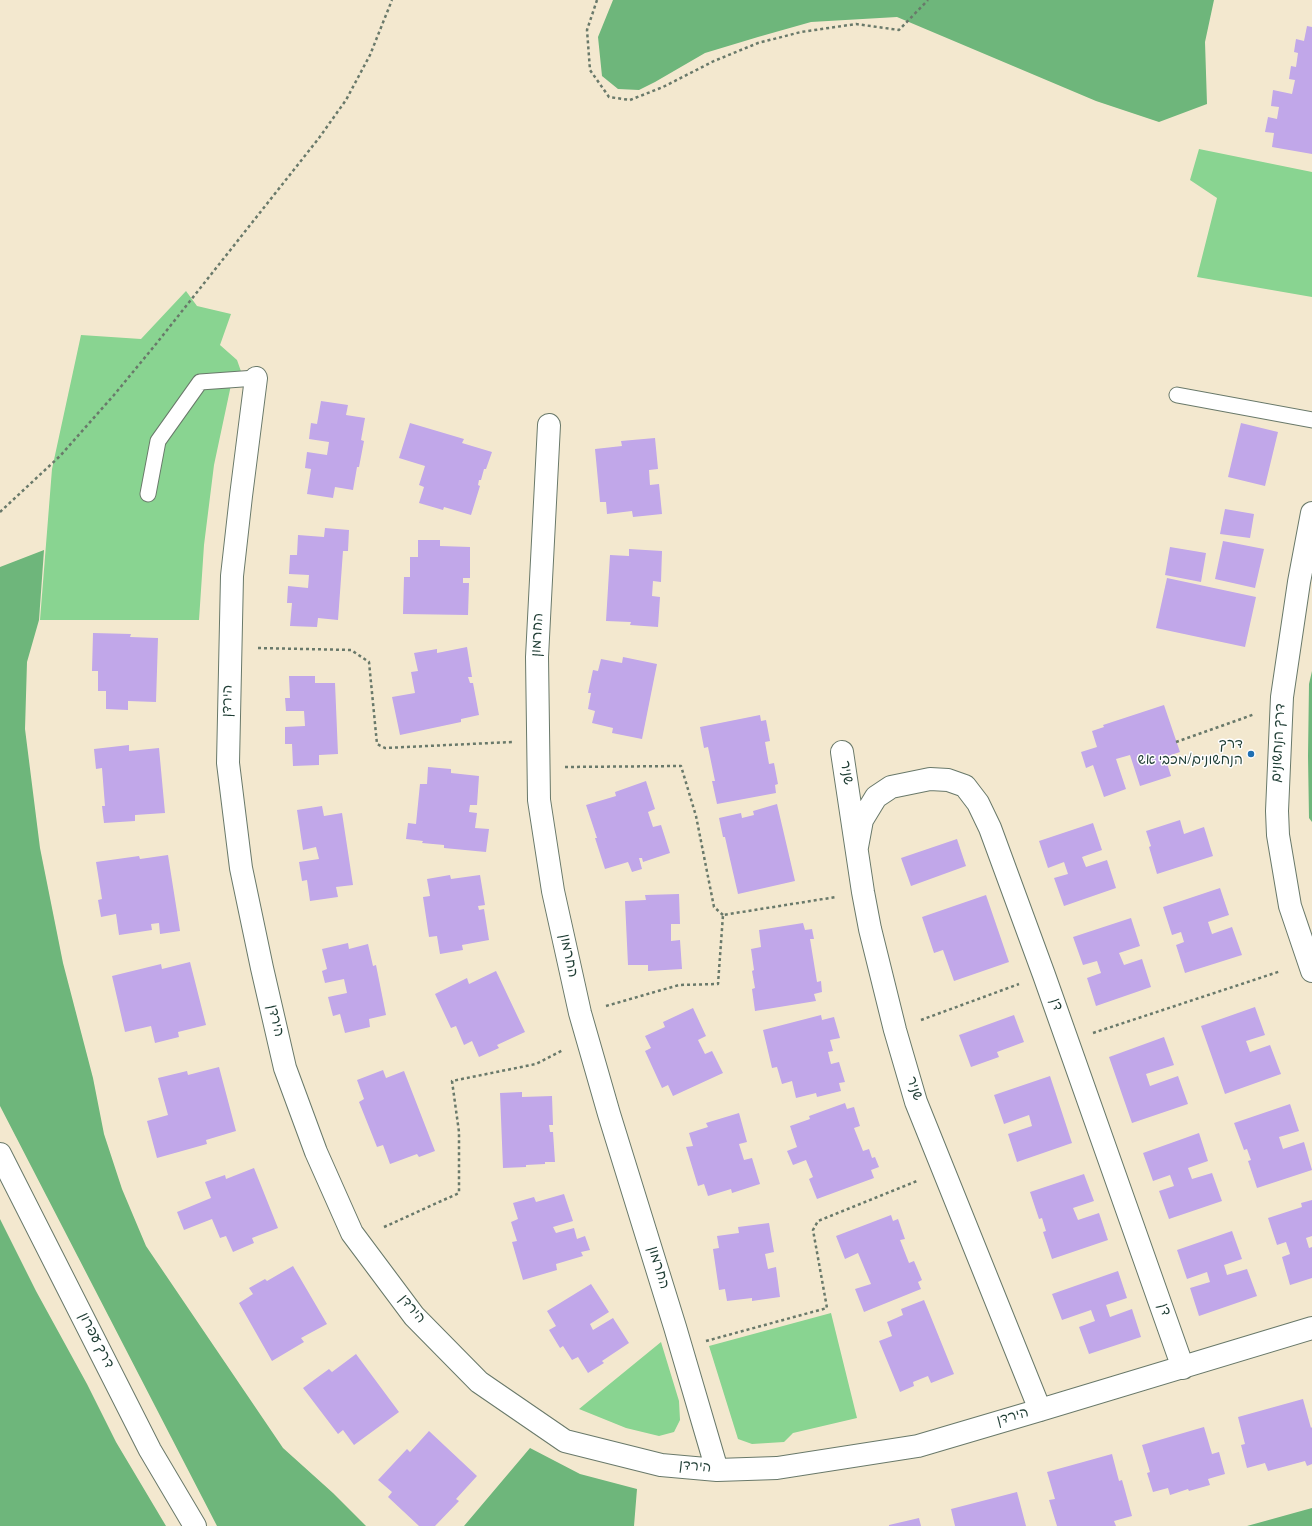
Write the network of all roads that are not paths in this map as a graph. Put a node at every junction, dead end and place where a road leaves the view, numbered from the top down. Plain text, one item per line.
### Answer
1 (256, 378) joint
2 (1177, 395) dead end
3 (1312, 420) edge
4 (549, 424) dead end
5 (148, 494) dead end
6 (1312, 512) edge
7 (1305, 584) edge
8 (842, 752) dead end
9 (857, 847) junction
10 (1312, 972) edge
11 (0, 1154) edge
12 (1312, 1328) edge
13 (1183, 1368) junction
14 (1040, 1410) junction
15 (717, 1470) junction
16 (195, 1526) edge

1 - 5 lane
1 - 15 street, הירדן
2 - 3 lane
4 - 15 street, החרמון
6 - 7 street, דרך הנחשונים
7 - 10 street, דרך הנחשונים
8 - 9 street, שניר
9 - 13 street, דן
9 - 14 street, שניר
11 - 16 street, דרך עפרון
12 - 13 street, הירדן
13 - 14 street, הירדן
14 - 15 street, הירדן

